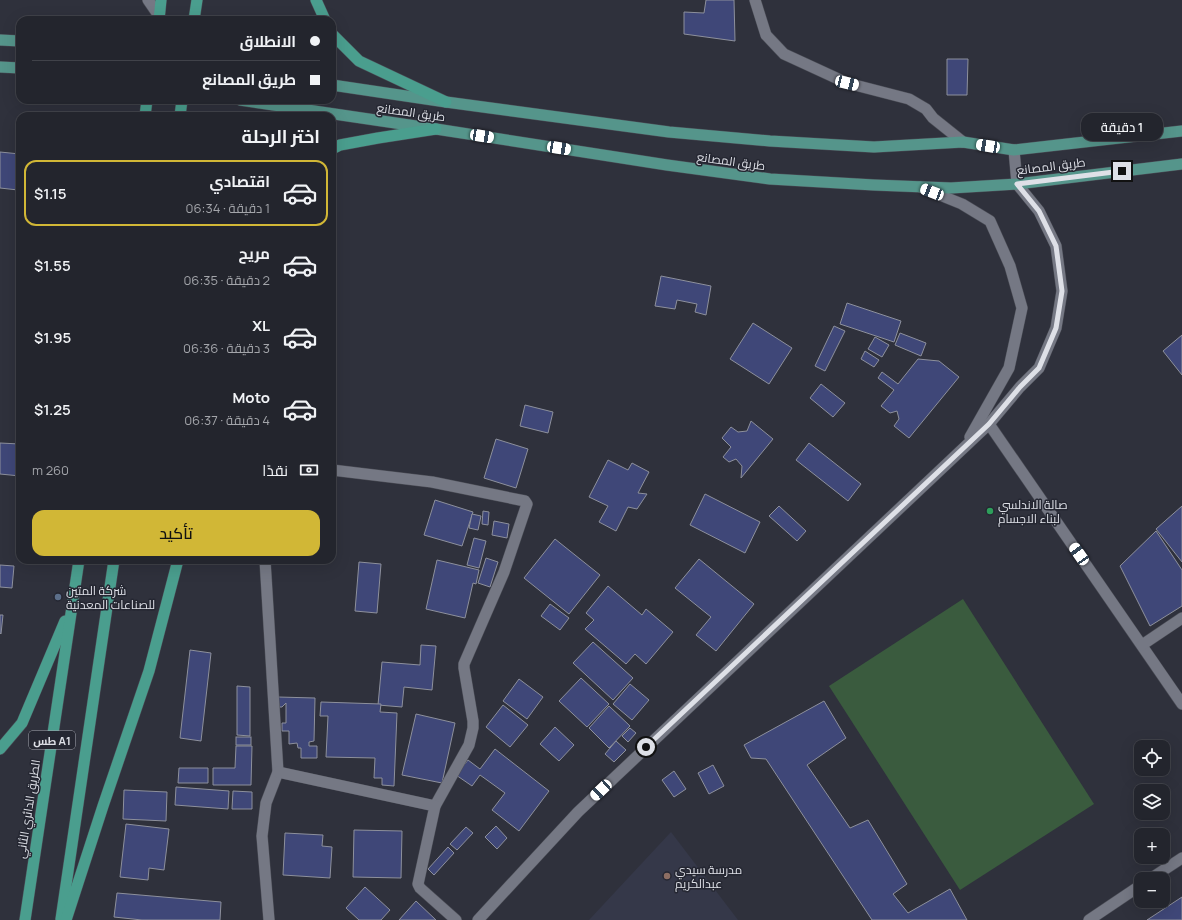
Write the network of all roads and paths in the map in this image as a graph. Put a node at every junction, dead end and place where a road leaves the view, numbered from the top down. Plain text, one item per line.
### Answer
1 (148, 0) edge
2 (161, 0) edge
3 (197, 0) edge
4 (316, 0) edge
5 (755, 0) edge
6 (158, 16) edge
7 (159, 16) edge
8 (195, 16) edge
9 (323, 16) edge
10 (336, 38) edge
11 (0, 40) edge
12 (16, 41) edge
13 (0, 67) edge
14 (16, 68) edge
15 (336, 86) edge
16 (446, 102) junction
17 (267, 104) edge
18 (321, 112) edge
19 (336, 114) edge
20 (436, 129) junction
21 (1182, 131) edge
22 (963, 142) junction
23 (336, 147) edge
24 (1014, 150) junction
25 (1182, 164) edge
26 (1017, 184) junction
27 (918, 186) junction
28 (989, 424) junction
29 (965, 446) junction
30 (336, 470) edge
31 (78, 564) edge
32 (113, 564) edge
33 (177, 564) edge
34 (265, 564) edge
35 (72, 603) junction
36 (1182, 618) edge
37 (1142, 645) junction
38 (1182, 704) edge
39 (0, 749) edge
40 (278, 772) junction
41 (435, 806) junction
42 (1182, 858) edge
43 (1161, 872) edge
44 (1134, 890) edge
45 (25, 920) edge
46 (61, 920) edge
47 (66, 920) edge
48 (269, 920) edge
49 (456, 920) edge
50 (478, 920) edge
51 (1089, 920) edge

1 - 6 street
2 - 7 highway
3 - 8 highway
4 - 9 highway
5 - 22 street
10 - 16 highway
11 - 12 main road
13 - 14 main road
15 - 16 main road, طريق المصانع
16 - 22 main road, طريق المصانع
17 - 18 main road, طريق المصانع
19 - 20 main road, طريق المصانع
20 - 23 highway
20 - 27 main road, طريق المصانع
21 - 24 main road, طريق المصانع
22 - 24 main road, طريق المصانع
24 - 26 street
25 - 26 main road, طريق المصانع
26 - 27 main road, طريق المصانع
26 - 28 street
27 - 29 street
28 - 29 street
28 - 37 street
29 - 50 street
30 - 41 street
31 - 35 highway, الطريق الدائري الثاني / طس A1
32 - 46 highway, طس A1
33 - 47 highway
34 - 40 street
35 - 39 highway
35 - 45 highway, الطريق الدائري الثاني / طس A1
36 - 37 street
37 - 38 street
40 - 41 street
40 - 48 street
41 - 49 street
42 - 43 street
44 - 51 street

